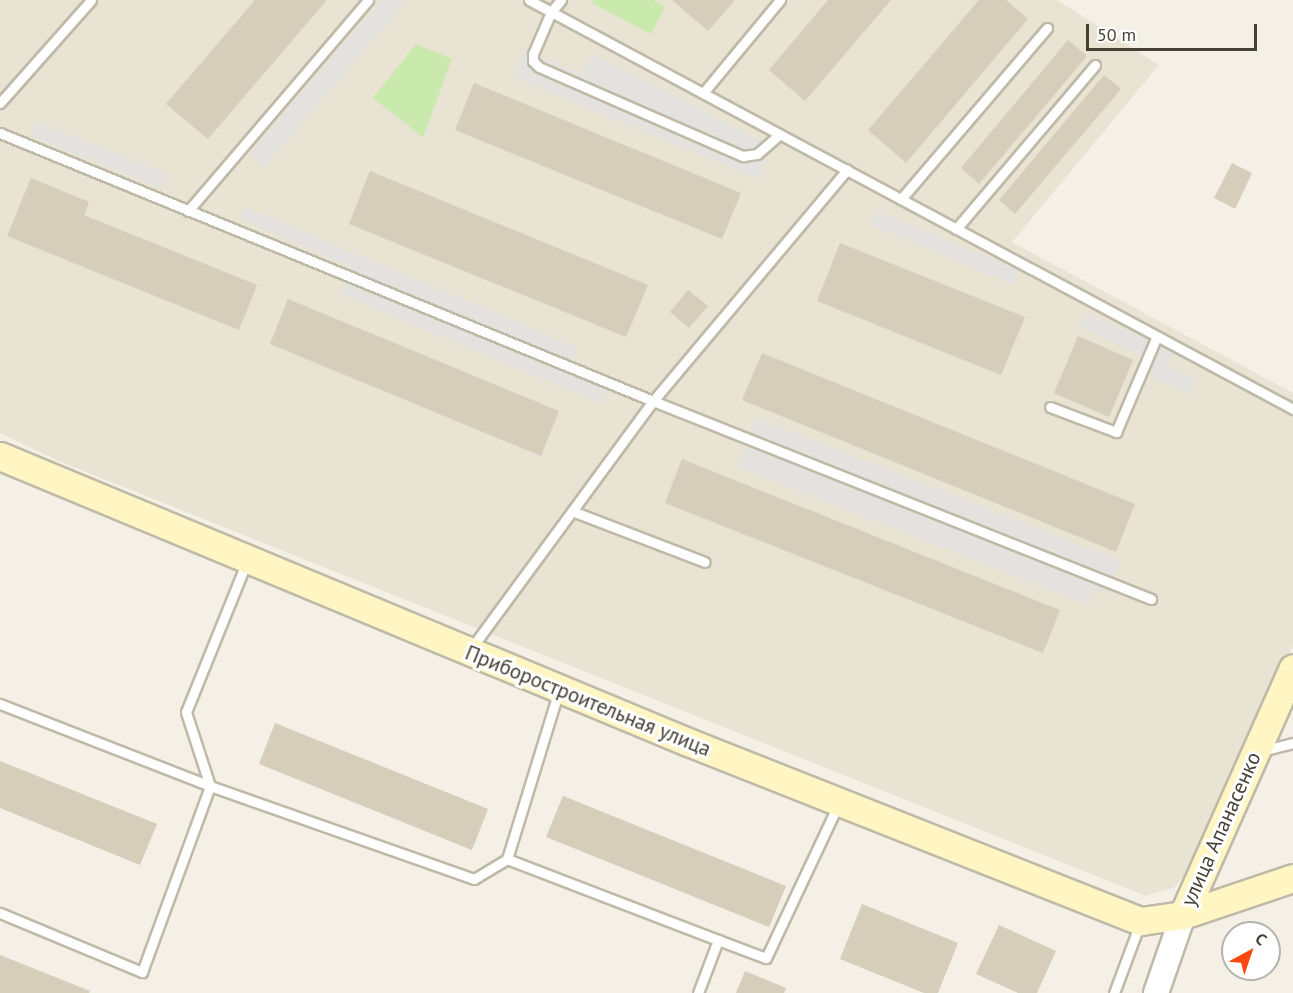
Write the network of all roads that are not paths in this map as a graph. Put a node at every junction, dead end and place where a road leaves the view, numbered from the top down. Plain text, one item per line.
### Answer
1 (91, 0) edge
2 (368, 0) edge
3 (529, 0) edge
4 (561, 0) edge
5 (780, 0) edge
6 (551, 12) junction
7 (1047, 28) dead end
8 (1095, 65) dead end
9 (703, 93) junction
10 (0, 103) edge
11 (0, 134) edge
12 (780, 134) junction
13 (847, 170) junction
14 (901, 199) junction
15 (188, 211) junction
16 (956, 229) junction
17 (1157, 336) junction
18 (653, 401) junction
19 (1050, 407) dead end
20 (1293, 409) edge
21 (0, 456) edge
22 (572, 511) junction
23 (248, 559) junction
24 (705, 562) dead end
25 (1151, 599) dead end
26 (468, 651) junction
27 (1293, 668) edge
28 (560, 689) junction
29 (0, 704) edge
30 (1293, 743) edge
31 (1256, 753) junction
32 (210, 786) junction
33 (839, 803) junction
34 (507, 859) junction
35 (1293, 878) edge
36 (0, 913) edge
37 (1183, 915) junction
38 (1141, 921) junction
39 (718, 940) junction
40 (698, 993) edge
41 (1114, 993) edge
42 (1156, 993) edge

1 - 10 lane
2 - 15 lane
3 - 6 lane
4 - 6 lane
5 - 9 lane
6 - 9 lane
6 - 12 lane
7 - 14 lane
8 - 16 lane
9 - 12 lane
11 - 15 lane
12 - 13 lane
13 - 14 lane
13 - 18 lane
14 - 16 lane
15 - 18 lane
16 - 17 lane
17 - 19 lane
17 - 20 lane
18 - 22 lane
18 - 25 lane
21 - 23 main road, Приборостроительная улица
22 - 24 lane
22 - 26 lane
23 - 26 main road, Приборостроительная улица
23 - 32 lane
26 - 28 main road, Приборостроительная улица
27 - 31 main road, улица Апанасенко
28 - 33 main road, Приборостроительная улица
28 - 34 lane
29 - 32 lane
30 - 31 lane
31 - 37 main road, улица Апанасенко
32 - 34 lane
32 - 36 lane
33 - 38 main road, Приборостроительная улица
33 - 39 lane
34 - 39 lane
35 - 37 main road, Приборостроительная улица
37 - 38 main road, Приборостроительная улица
37 - 42 street, улица Апанасенко
38 - 41 lane
39 - 40 lane

